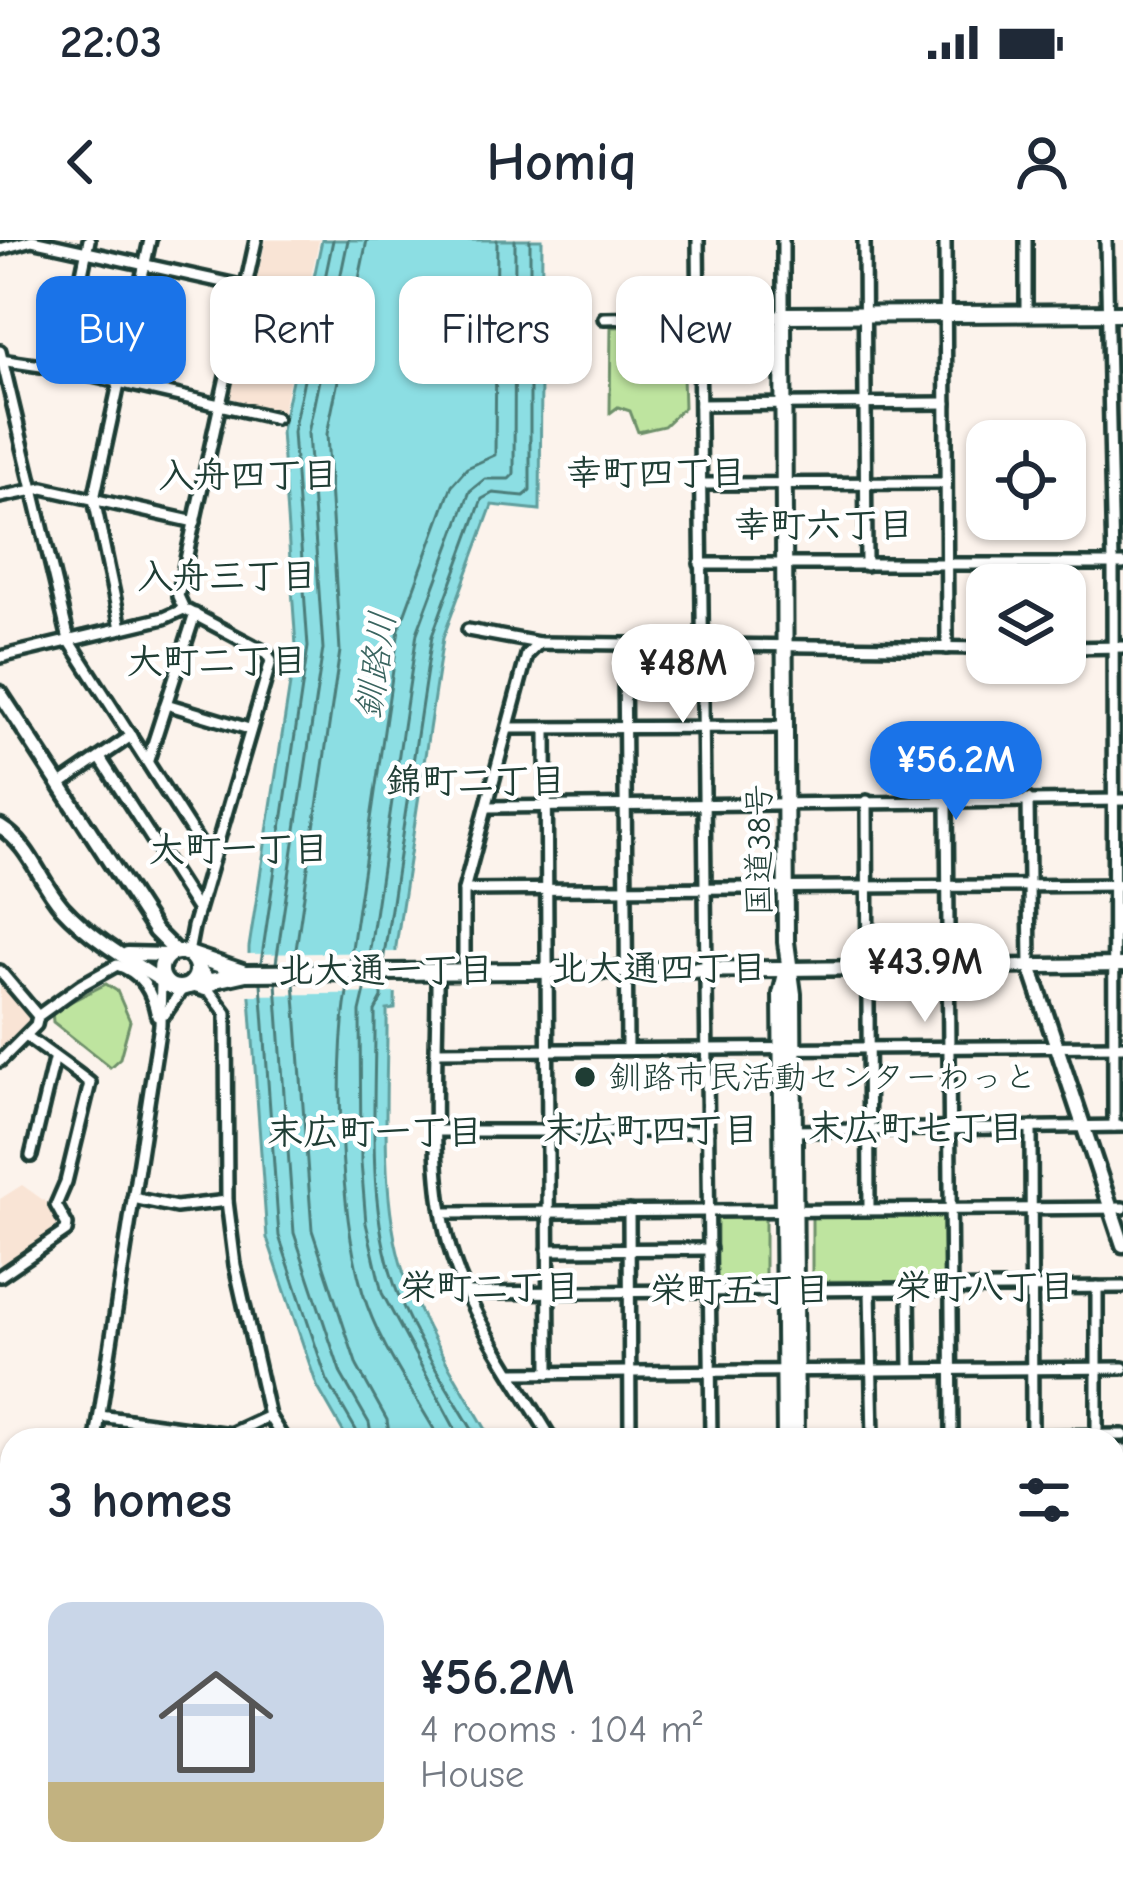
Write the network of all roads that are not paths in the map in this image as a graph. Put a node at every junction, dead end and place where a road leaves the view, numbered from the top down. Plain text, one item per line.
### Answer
1 (150, 240) edge
2 (256, 240) edge
3 (698, 240) edge
4 (783, 240) edge
5 (864, 240) edge
6 (945, 240) edge
7 (1025, 240) edge
8 (1106, 240) edge
9 (88, 246) edge
10 (0, 249) edge
11 (144, 264) junction
12 (82, 276) edge
13 (141, 276) edge
14 (248, 276) edge
15 (698, 276) edge
16 (210, 279) edge
17 (1025, 313) junction
18 (1115, 313) edge
19 (945, 314) junction
20 (774, 315) edge
21 (783, 315) junction
22 (864, 315) junction
23 (604, 318) dead end
24 (616, 318) edge
25 (1, 357) edge
26 (36, 364) edge
27 (119, 384) edge
28 (128, 384) edge
29 (224, 384) edge
30 (700, 384) edge
31 (865, 403) junction
32 (220, 404) junction
33 (784, 404) junction
34 (946, 404) junction
35 (700, 405) junction
36 (277, 418) dead end
37 (946, 483) junction
38 (700, 484) junction
39 (866, 484) junction
40 (784, 485) junction
41 (33, 490) junction
42 (0, 497) edge
43 (94, 499) junction
44 (195, 522) junction
45 (700, 564) junction
46 (946, 564) junction
47 (1118, 564) edge
48 (866, 565) junction
49 (784, 566) junction
50 (189, 611) junction
51 (121, 628) junction
52 (468, 630) dead end
53 (69, 640) junction
54 (539, 643) junction
55 (624, 645) junction
56 (700, 645) junction
57 (1117, 647) edge
58 (785, 648) junction
59 (947, 648) junction
60 (966, 648) edge
61 (1086, 648) edge
62 (0, 657) edge
63 (0, 693) edge
64 (166, 704) junction
65 (623, 727) junction
66 (706, 727) junction
67 (785, 727) junction
68 (508, 728) junction
69 (546, 728) junction
70 (249, 729) junction
71 (131, 736) junction
72 (100, 758) junction
73 (148, 760) junction
74 (61, 784) junction
75 (947, 800) junction
76 (1028, 800) junction
77 (1117, 800) edge
78 (867, 801) junction
79 (787, 805) junction
80 (489, 807) junction
81 (706, 807) junction
82 (545, 808) junction
83 (625, 808) junction
84 (0, 827) edge
85 (211, 861) junction
86 (868, 885) junction
87 (1028, 885) junction
88 (1118, 885) edge
89 (786, 886) junction
90 (946, 886) junction
91 (706, 887) junction
92 (545, 888) junction
93 (625, 888) junction
94 (464, 890) junction
95 (197, 909) junction
96 (193, 927) junction
97 (120, 952) junction
98 (1118, 965) edge
99 (1030, 966) junction
100 (948, 967) junction
101 (177, 968) junction
102 (868, 968) junction
103 (627, 969) junction
104 (787, 969) junction
105 (708, 970) junction
106 (0, 971) edge
107 (233, 971) junction
108 (437, 971) junction
109 (546, 971) junction
110 (464, 972) junction
111 (215, 990) junction
112 (38, 1016) junction
113 (160, 1024) junction
114 (26, 1036) junction
115 (158, 1039) junction
116 (950, 1047) junction
117 (1057, 1047) junction
118 (1118, 1047) edge
119 (707, 1048) junction
120 (869, 1048) junction
121 (627, 1049) junction
122 (787, 1049) junction
123 (547, 1050) junction
124 (437, 1051) junction
125 (54, 1060) junction
126 (0, 1061) edge
127 (1118, 1126) edge
128 (1084, 1127) junction
129 (951, 1128) junction
130 (1031, 1128) junction
131 (870, 1130) junction
132 (438, 1131) junction
133 (548, 1131) junction
134 (708, 1131) junction
135 (794, 1131) junction
136 (31, 1156) dead end
137 (133, 1198) junction
138 (227, 1201) junction
139 (869, 1208) junction
140 (1032, 1208) junction
141 (1116, 1208) edge
142 (951, 1209) junction
143 (629, 1210) junction
144 (710, 1210) junction
145 (788, 1210) junction
146 (548, 1212) junction
147 (443, 1213) junction
148 (1123, 1245) edge
149 (710, 1249) junction
150 (548, 1250) junction
151 (629, 1250) junction
152 (0, 1276) edge
153 (1032, 1287) junction
154 (1096, 1287) junction
155 (1123, 1287) edge
156 (909, 1289) junction
157 (952, 1289) junction
158 (870, 1290) junction
159 (710, 1291) junction
160 (789, 1291) junction
161 (548, 1292) junction
162 (629, 1292) junction
163 (468, 1293) junction
164 (1096, 1367) junction
165 (1123, 1368) edge
166 (910, 1369) junction
167 (953, 1369) junction
168 (1033, 1369) junction
169 (871, 1370) junction
170 (790, 1371) junction
171 (513, 1372) junction
172 (549, 1372) junction
173 (711, 1372) junction
174 (630, 1373) junction
175 (100, 1416) junction
176 (269, 1416) junction
177 (98, 1428) edge
178 (173, 1428) edge
179 (246, 1428) edge
180 (276, 1428) edge
181 (545, 1428) edge
182 (630, 1428) edge
183 (710, 1428) edge
184 (786, 1428) edge
185 (795, 1428) edge
186 (873, 1428) edge
187 (952, 1428) edge
188 (1032, 1428) edge
189 (1096, 1428) edge

1 - 11 street
2 - 14 street
3 - 15 street
4 - 21 street
5 - 22 street
6 - 19 street
7 - 17 street
8 - 18 street
9 - 10 street
9 - 11 street
9 - 12 street
11 - 13 street
11 - 16 street
17 - 18 highway
17 - 19 highway
18 - 47 street
19 - 22 highway
19 - 34 street
20 - 21 street
21 - 22 highway
21 - 33 highway, 国道38号
22 - 31 street
23 - 24 street
25 - 26 street
25 - 41 street
27 - 43 street
28 - 32 street
29 - 32 street
30 - 35 street
31 - 33 street
31 - 34 street
31 - 39 street
32 - 36 street
32 - 44 street
33 - 35 street
33 - 40 highway, 国道38号
34 - 37 street
35 - 38 street
37 - 39 street
37 - 46 street
38 - 40 street
38 - 45 street
39 - 40 street
39 - 48 street
40 - 49 highway, 国道38号
41 - 42 street
41 - 43 street
41 - 53 street
43 - 44 street
43 - 51 street
44 - 50 street
45 - 49 street
45 - 56 street
46 - 47 street
46 - 48 street
46 - 59 street
47 - 57 street
48 - 49 street
49 - 58 highway, 国道38号
50 - 51 street
50 - 64 street
50 - 70 street
51 - 53 street
52 - 54 street
53 - 62 street
53 - 71 street
54 - 55 street
54 - 68 street
55 - 56 street
55 - 65 street
56 - 58 street
56 - 66 street
57 - 61 street
57 - 77 street
58 - 59 street
58 - 67 highway, 国道38号
59 - 60 street
63 - 74 main road
64 - 70 street
64 - 73 street
65 - 66 street
65 - 69 street
65 - 83 street
66 - 67 street
66 - 81 street
67 - 79 highway, 国道38号
68 - 69 street
68 - 80 street
69 - 82 street
70 - 85 street
71 - 72 street
71 - 73 street
72 - 74 street
72 - 95 street
73 - 85 street
74 - 101 main road
75 - 76 street
75 - 78 street
75 - 90 street
76 - 77 street
76 - 87 street
77 - 88 street
78 - 79 street
78 - 86 street
79 - 81 street
79 - 89 highway, 国道38号
80 - 82 street
80 - 94 street
81 - 83 street
81 - 91 street
82 - 83 street
82 - 92 street
83 - 93 street
84 - 97 main road
85 - 95 street
86 - 89 street
86 - 90 street
86 - 102 street
87 - 88 street
87 - 90 street
87 - 99 street
88 - 98 street
89 - 91 street
89 - 104 highway, 国道38号
90 - 100 street
91 - 93 street
91 - 105 street
92 - 93 street
92 - 94 street
92 - 109 street
93 - 103 street
94 - 110 street
95 - 96 street
96 - 101 street
96 - 107 street
97 - 101 main road
97 - 101 main road
98 - 99 main road
98 - 118 street
99 - 100 main road
99 - 117 main road
100 - 102 main road
100 - 116 street
101 - 107 highway
101 - 111 highway
101 - 113 street
101 - 113 street
102 - 104 main road
102 - 120 street
103 - 105 highway
103 - 109 highway
103 - 121 street
104 - 105 highway
104 - 122 highway, 国道38号
105 - 119 street
106 - 112 street
107 - 108 highway
107 - 111 highway
108 - 110 highway
108 - 124 street
109 - 110 highway
109 - 123 street
111 - 138 street
112 - 114 street
112 - 115 street
113 - 115 street
114 - 125 street
114 - 126 street
115 - 137 street
116 - 117 street
116 - 120 street
116 - 129 street
117 - 118 street
117 - 128 main road
118 - 127 street
119 - 121 street
119 - 122 street
119 - 134 street
120 - 122 street
120 - 131 street
121 - 123 street
122 - 135 highway
122 - 145 highway
123 - 124 street
123 - 133 street
124 - 132 street
125 - 136 street
125 - 152 street
127 - 128 street
128 - 130 street
128 - 141 main road
129 - 130 street
129 - 131 street
129 - 142 street
130 - 140 street
131 - 135 street
131 - 139 street
132 - 133 street
132 - 147 street
133 - 134 street
133 - 146 street
134 - 144 street
135 - 145 highway
137 - 138 street
137 - 175 street
138 - 176 street
139 - 142 street
139 - 145 street
140 - 141 street
140 - 142 street
140 - 153 street
141 - 148 main road
142 - 157 street
143 - 144 street
143 - 146 street
143 - 151 street
144 - 145 street
144 - 149 street
145 - 160 highway
146 - 147 street
146 - 150 street
147 - 163 street
149 - 151 street
149 - 159 street
150 - 151 street
150 - 161 street
151 - 162 street
153 - 154 street
153 - 157 street
153 - 168 street
154 - 155 street
154 - 164 street
156 - 157 street
156 - 158 street
156 - 166 street
157 - 167 street
158 - 160 street
158 - 169 street
159 - 160 street
159 - 162 street
159 - 173 street
160 - 170 highway
161 - 162 street
161 - 163 street
161 - 172 street
162 - 174 street
163 - 171 street
164 - 165 street
164 - 168 street
164 - 189 street
166 - 167 street
166 - 169 street
167 - 168 street
167 - 187 street
168 - 188 street
169 - 170 street
169 - 186 street
170 - 173 street
170 - 184 highway
170 - 185 highway
171 - 172 street
171 - 181 street
172 - 174 street
173 - 174 street
173 - 183 street
174 - 182 street
175 - 177 street
175 - 178 street
176 - 179 street
176 - 180 street

